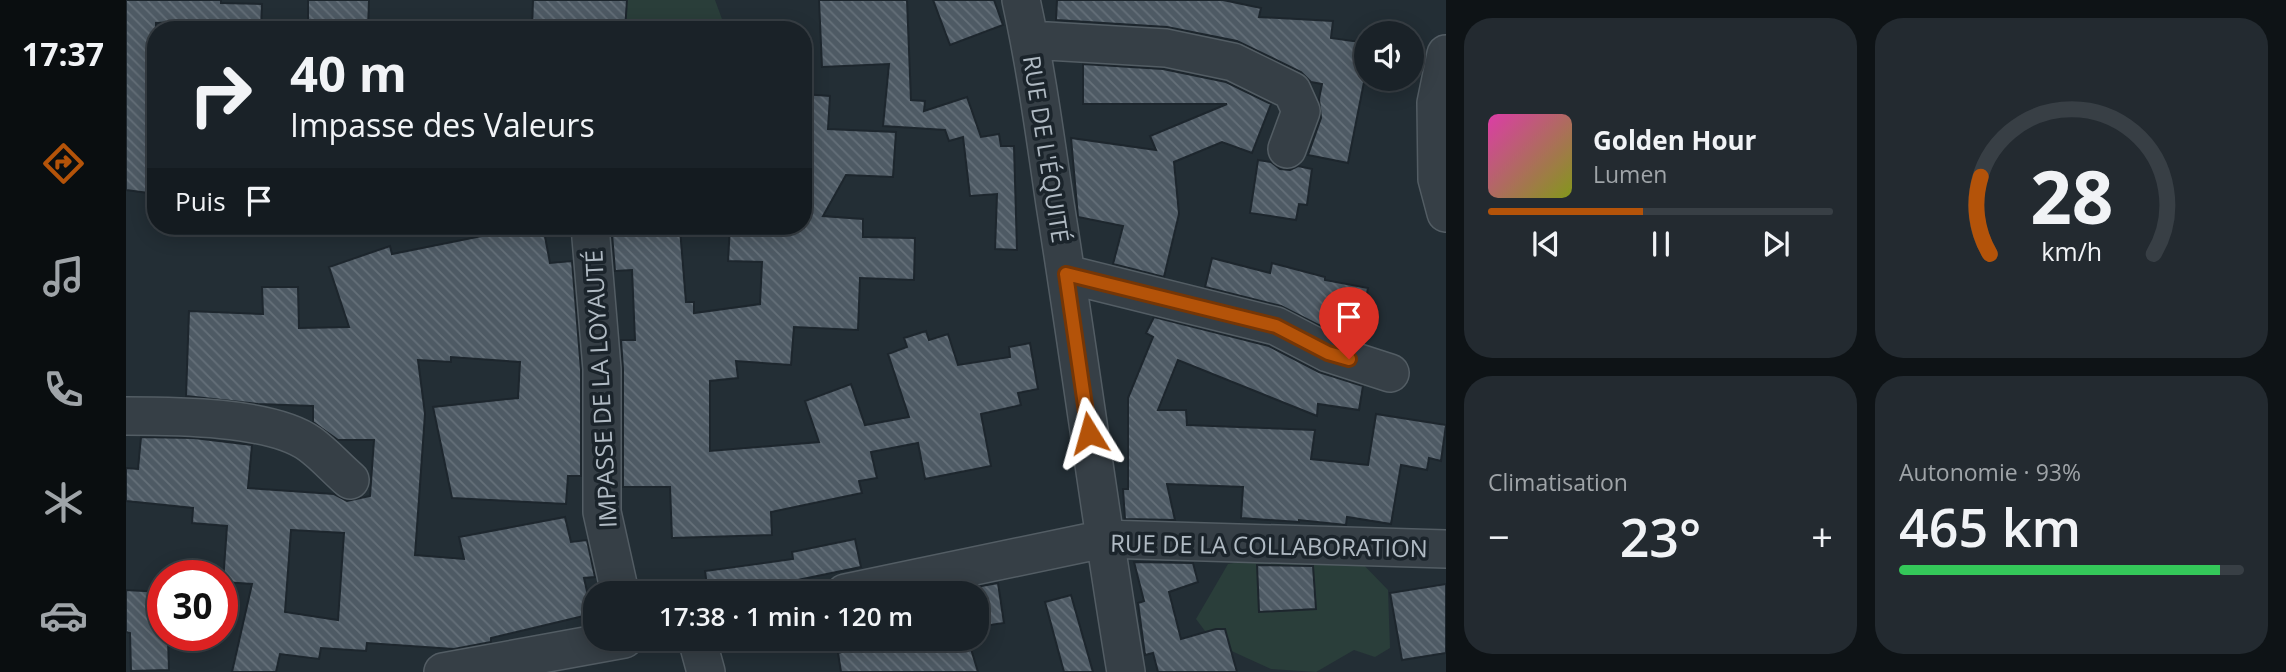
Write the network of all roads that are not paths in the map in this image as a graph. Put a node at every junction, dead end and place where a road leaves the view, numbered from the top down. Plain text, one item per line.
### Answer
1 (1021, 0) edge
2 (1030, 40) junction
3 (1446, 54) edge
4 (1287, 149) dead end
5 (1446, 213) edge
6 (591, 235) edge
7 (1066, 274) junction
8 (1390, 373) dead end
9 (126, 416) edge
10 (350, 480) dead end
11 (1104, 539) junction
12 (1446, 549) edge
13 (617, 581) edge
14 (903, 581) edge
15 (583, 646) edge
16 (700, 651) edge
17 (443, 672) edge
18 (706, 672) edge
19 (1126, 672) edge

1 - 2 street, RUE DE L'ÉQUITÉ
2 - 4 street
2 - 7 street, RUE DE L'ÉQUITÉ
3 - 5 street
6 - 13 street, IMPASSE DE LA LOYAUTÉ
7 - 8 street
7 - 11 street, RUE DE L'ÉQUITÉ
9 - 10 street
11 - 12 street, RUE DE LA COLLABORATION
11 - 14 street, RUE DE LA COLLABORATION
11 - 19 street, RUE DE L'ÉQUITÉ
15 - 17 street
16 - 18 street

